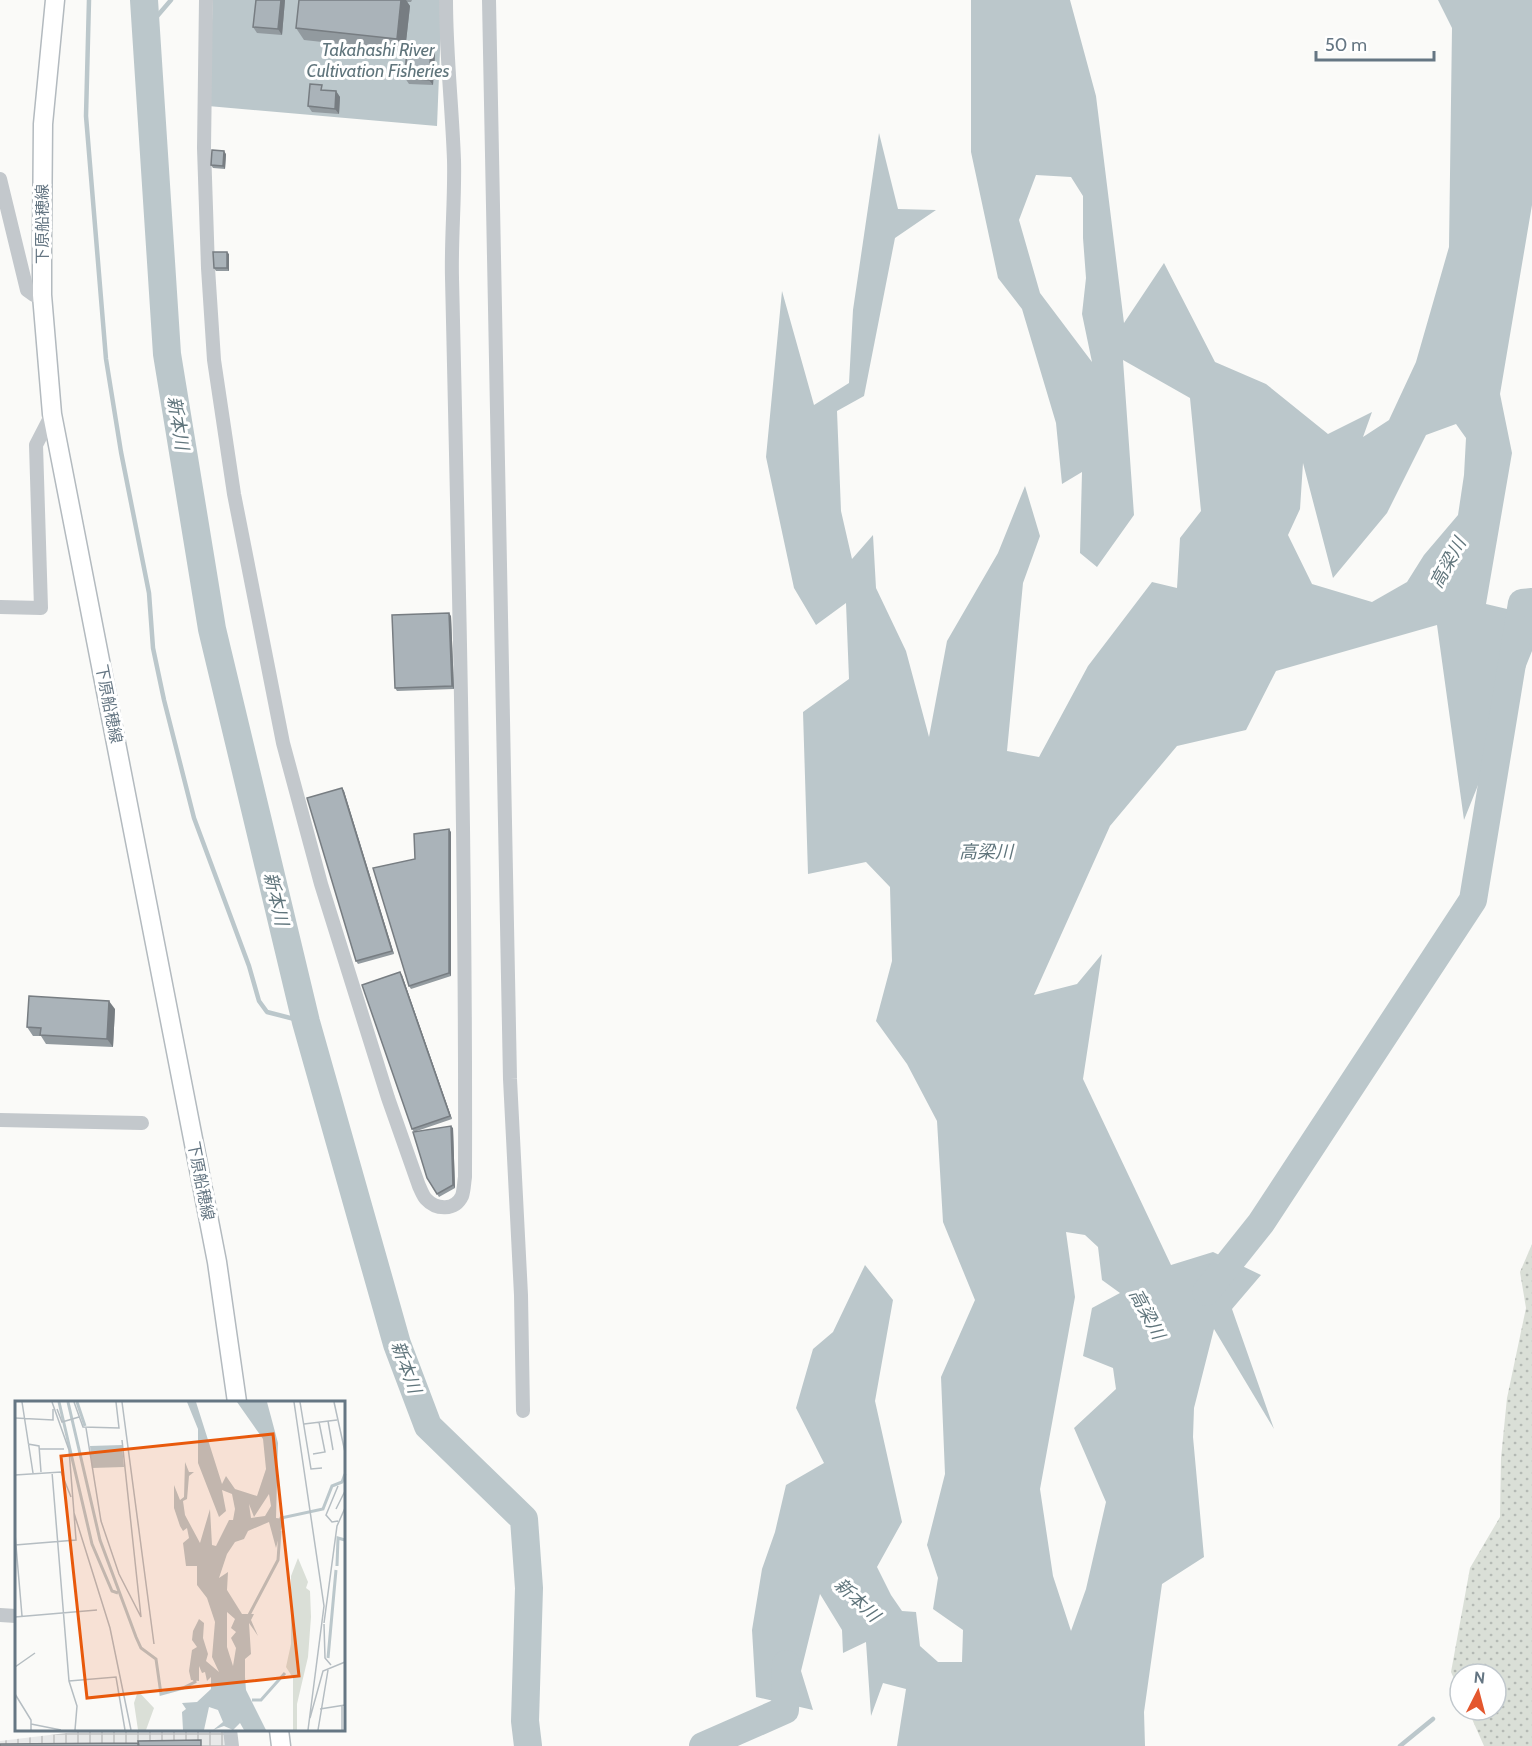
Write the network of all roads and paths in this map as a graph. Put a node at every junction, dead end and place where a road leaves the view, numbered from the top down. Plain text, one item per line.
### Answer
1 (55, 0) edge
2 (206, 0) edge
3 (446, 0) edge
4 (489, 0) edge
5 (0, 179) edge
6 (42, 295) junction
7 (52, 414) junction
8 (0, 607) edge
9 (0, 1120) edge
10 (142, 1123) dead end
11 (237, 1401) edge
12 (523, 1411) dead end
13 (0, 1615) edge
14 (15, 1616) edge
15 (230, 1731) edge
16 (279, 1731) edge
17 (232, 1746) edge
18 (281, 1746) edge

1 - 6 main road, 下原船穂線
2 - 3 street
4 - 12 street
5 - 6 street
6 - 7 main road, 下原船穂線
7 - 8 street
7 - 11 main road, 下原船穂線
9 - 10 street
13 - 14 street
15 - 17 street
16 - 18 main road

